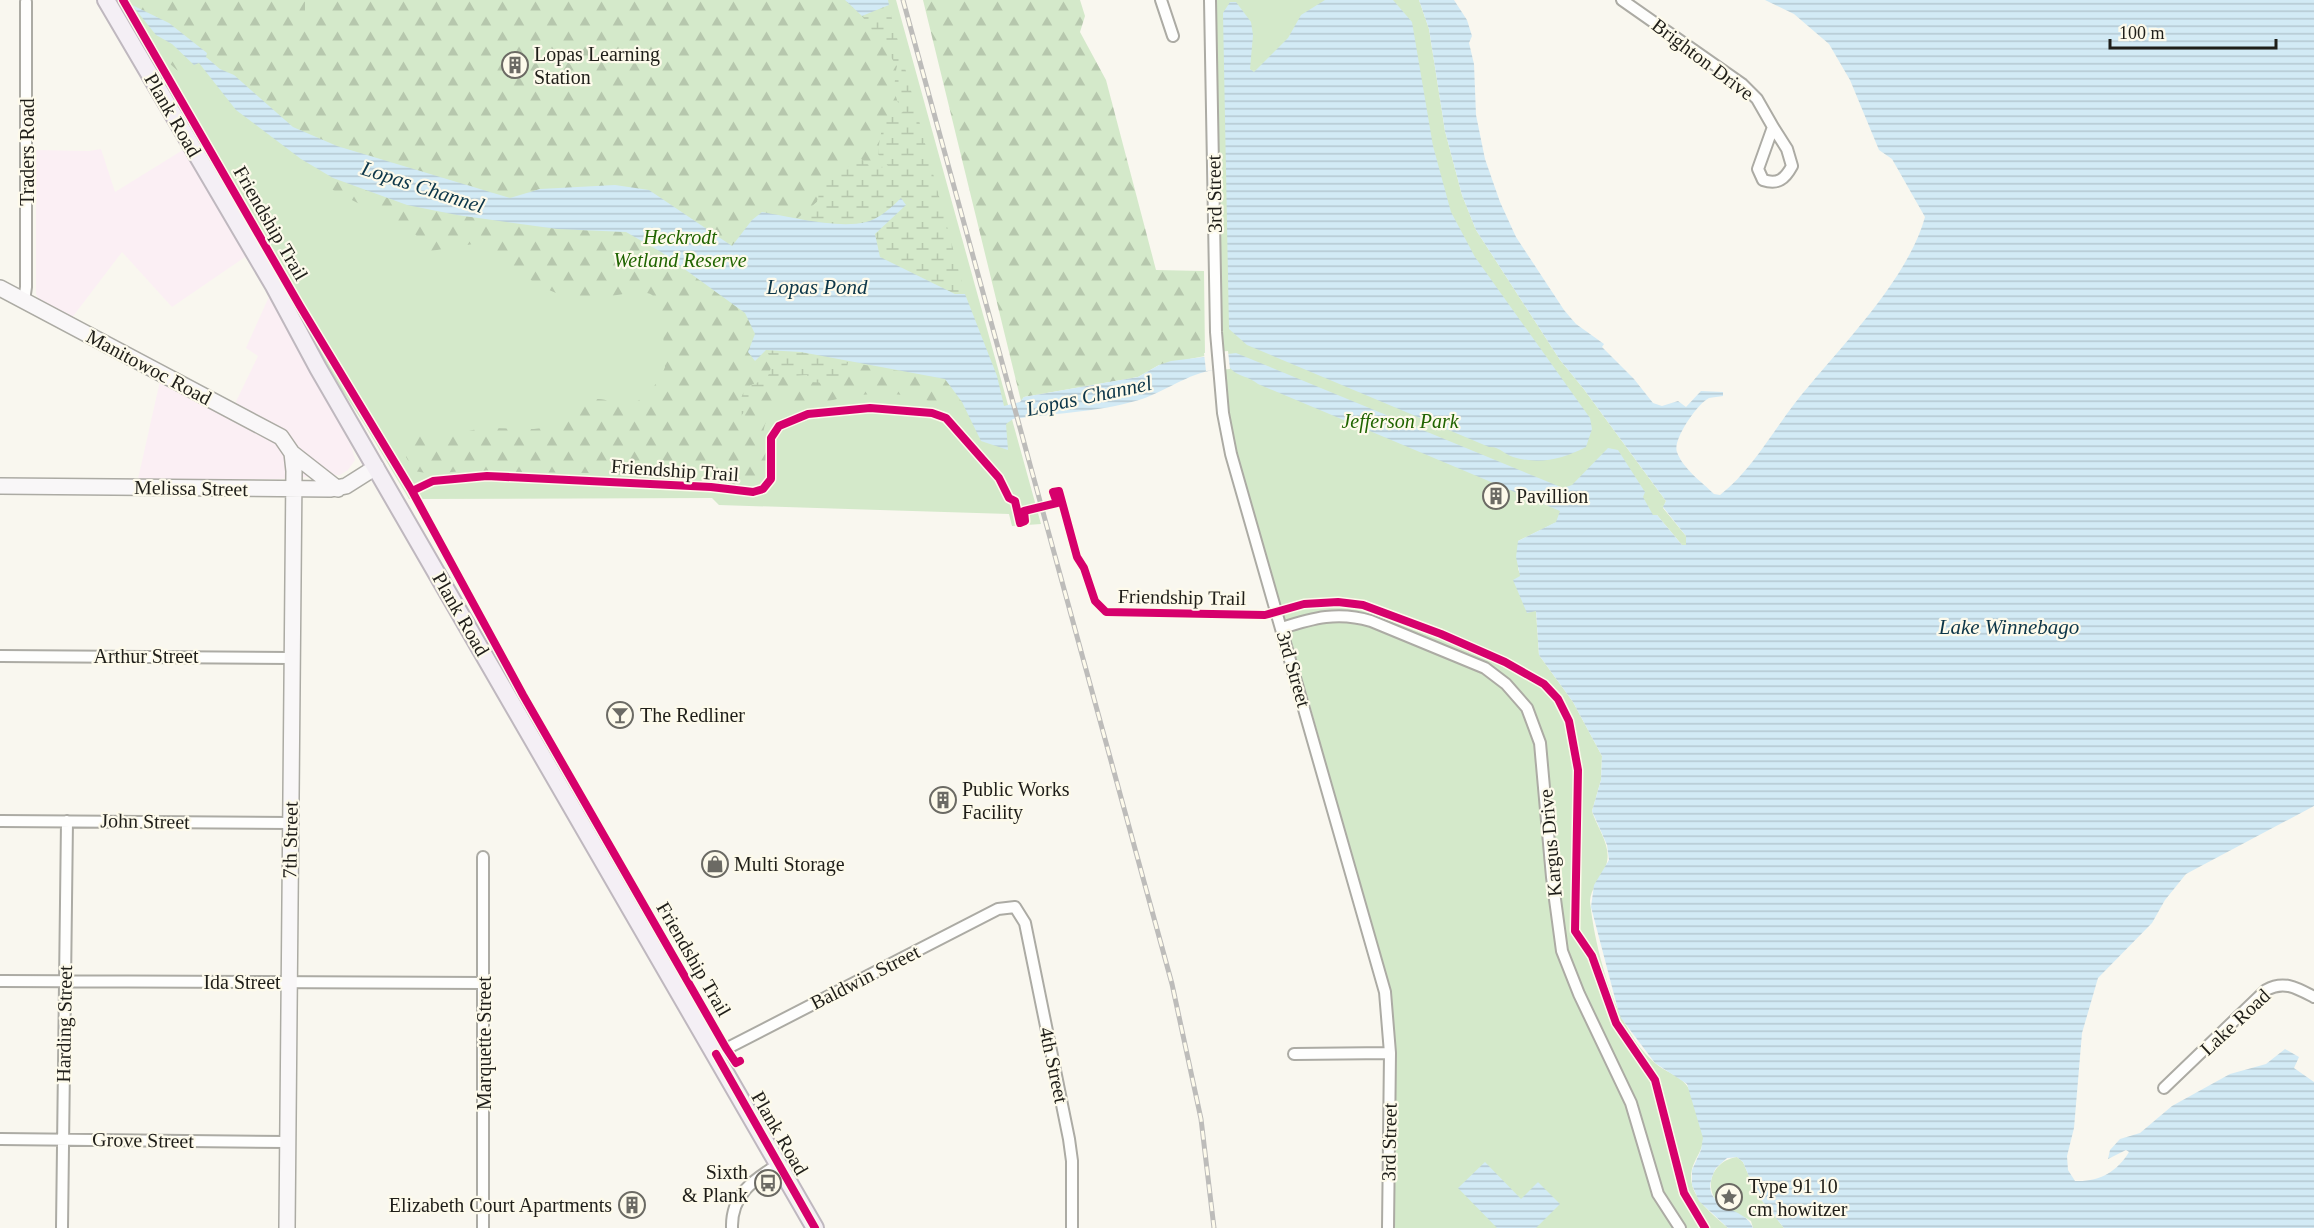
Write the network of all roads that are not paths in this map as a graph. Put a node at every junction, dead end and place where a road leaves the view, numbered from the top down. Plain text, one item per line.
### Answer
1 (106, 0) edge
2 (1161, 0) edge
3 (1210, 0) edge
4 (1622, 0) edge
5 (26, 2) dead end
6 (1173, 36) dead end
7 (1773, 127) junction
8 (0, 288) edge
9 (24, 301) junction
10 (292, 453) junction
11 (376, 467) junction
12 (0, 486) edge
13 (293, 489) junction
14 (338, 489) junction
15 (1282, 628) junction
16 (0, 656) edge
17 (291, 658) junction
18 (0, 820) edge
19 (67, 821) junction
20 (290, 823) junction
21 (483, 857) dead end
22 (1015, 907) joint
23 (0, 981) edge
24 (64, 981) junction
25 (289, 982) junction
26 (485, 983) junction
27 (2314, 997) edge
28 (1390, 1053) junction
29 (716, 1054) junction
30 (1294, 1054) dead end
31 (2164, 1088) dead end
32 (0, 1139) edge
33 (62, 1139) junction
34 (286, 1142) junction
35 (779, 1164) junction
36 (62, 1228) edge
37 (286, 1228) edge
38 (483, 1228) edge
39 (732, 1228) edge
40 (815, 1228) edge
41 (1072, 1228) edge
42 (1388, 1228) edge
43 (1680, 1228) edge

1 - 11 main road, Plank Road
2 - 6 street
3 - 15 street, 3rd Street
4 - 7 street, Brighton Drive
5 - 9 street, Traders Road
7 - 7 street, Brighton Drive
8 - 9 street, Manitowoc Road
9 - 10 street, Manitowoc Road
10 - 13 street, 7th Street
10 - 14 street, Manitowoc Road
11 - 14 street
11 - 29 main road, Plank Road
12 - 13 street, Melissa Street
13 - 14 street, Melissa Street
13 - 17 street, 7th Street
15 - 28 street, 3rd Street
15 - 43 street, Kargus Drive
16 - 17 street, Arthur Street
17 - 20 street, 7th Street
18 - 19 street, John Street
19 - 20 street, John Street
19 - 24 street, Harding Street
20 - 25 street, 7th Street
21 - 26 street, Marquette Street
22 - 29 street, Baldwin Street
22 - 41 street, 4th Street
23 - 24 street, Ida Street
24 - 25 street, Ida Street
24 - 33 street, Harding Street
25 - 26 street, Ida Street
25 - 34 street, 7th Street
26 - 38 street, Marquette Street
27 - 31 street, Lake Road
28 - 30 street
28 - 42 street, 3rd Street
29 - 35 main road, Plank Road
32 - 33 street, Grove Street
33 - 34 street, Grove Street
33 - 36 street, Harding Street
34 - 37 street, 7th Street
35 - 39 street
35 - 40 main road, Plank Road

